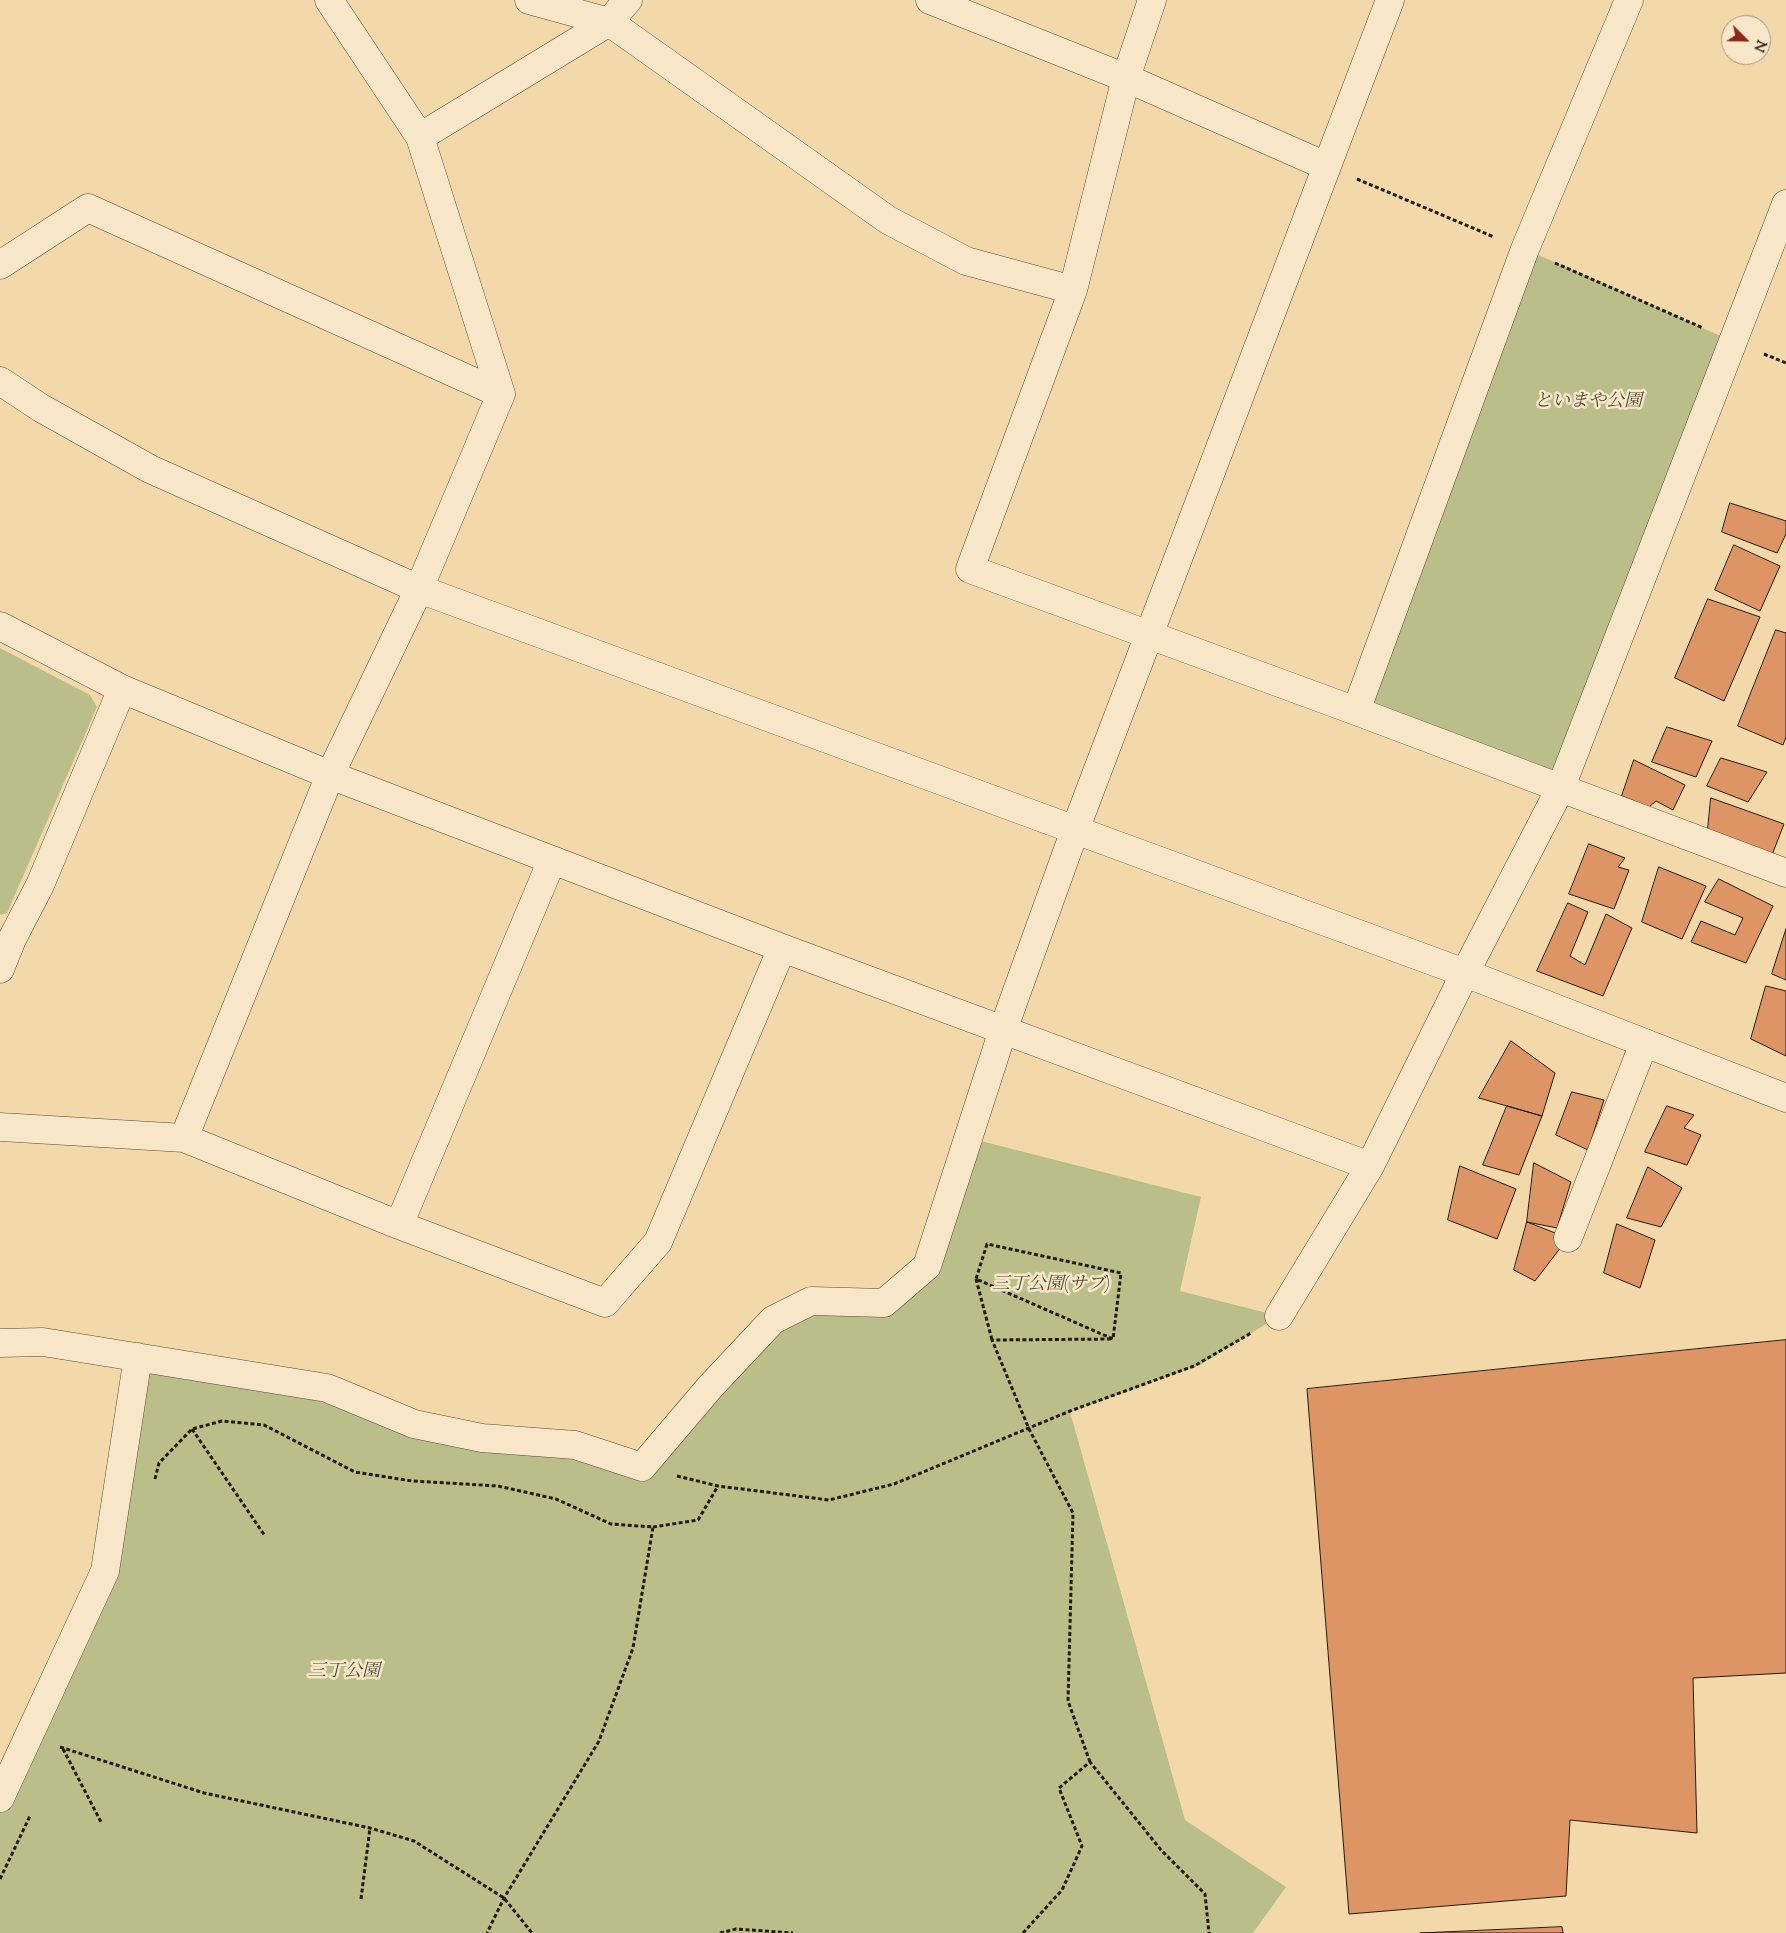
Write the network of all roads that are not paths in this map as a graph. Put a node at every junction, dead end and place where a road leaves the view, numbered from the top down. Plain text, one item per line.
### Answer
1 (329, 0) edge
2 (529, 0) edge
3 (628, 0) edge
4 (930, 0) edge
5 (1152, 0) edge
6 (1390, 0) edge
7 (1629, 0) edge
8 (609, 22) junction
9 (1126, 78) junction
10 (420, 137) junction
11 (1326, 166) junction
12 (1786, 204) edge
13 (0, 265) edge
14 (1073, 290) junction
15 (0, 381) edge
16 (500, 394) junction
17 (419, 589) junction
18 (0, 626) edge
19 (1148, 635) junction
20 (122, 689) junction
21 (1356, 711) junction
22 (330, 775) junction
23 (1561, 787) junction
24 (1075, 830) junction
25 (552, 860) junction
26 (1786, 873) edge
27 (6, 937) edge
28 (782, 948) junction
29 (0, 970) edge
30 (1465, 974) junction
31 (1003, 1030) junction
32 (1644, 1043) junction
33 (1786, 1098) edge
34 (0, 1127) edge
35 (184, 1138) junction
36 (1370, 1166) junction
37 (399, 1225) junction
38 (1568, 1238) dead end
39 (1279, 1316) road end
40 (0, 1343) edge
41 (138, 1357) junction
42 (2, 1787) edge

1 - 10 street
2 - 8 street
3 - 8 street
4 - 9 street
5 - 9 street
6 - 11 street
7 - 21 street
8 - 10 street
8 - 14 street
9 - 11 street
9 - 14 street
10 - 16 street
11 - 19 street
12 - 23 street
13 - 16 street
14 - 19 street
15 - 17 street
16 - 17 street
17 - 22 street
17 - 24 street
18 - 20 street
19 - 21 street
19 - 24 street
20 - 22 street
20 - 27 street
21 - 23 street
22 - 25 street
22 - 35 street
23 - 26 street
23 - 30 street
24 - 30 street
24 - 31 street
25 - 28 street
25 - 37 street
27 - 29 street
28 - 31 street
28 - 37 street
30 - 32 street
30 - 36 street
31 - 36 street
31 - 41 street
32 - 33 street
32 - 38 street
34 - 35 street
35 - 37 street
36 - 39 street
40 - 41 street
41 - 42 street

